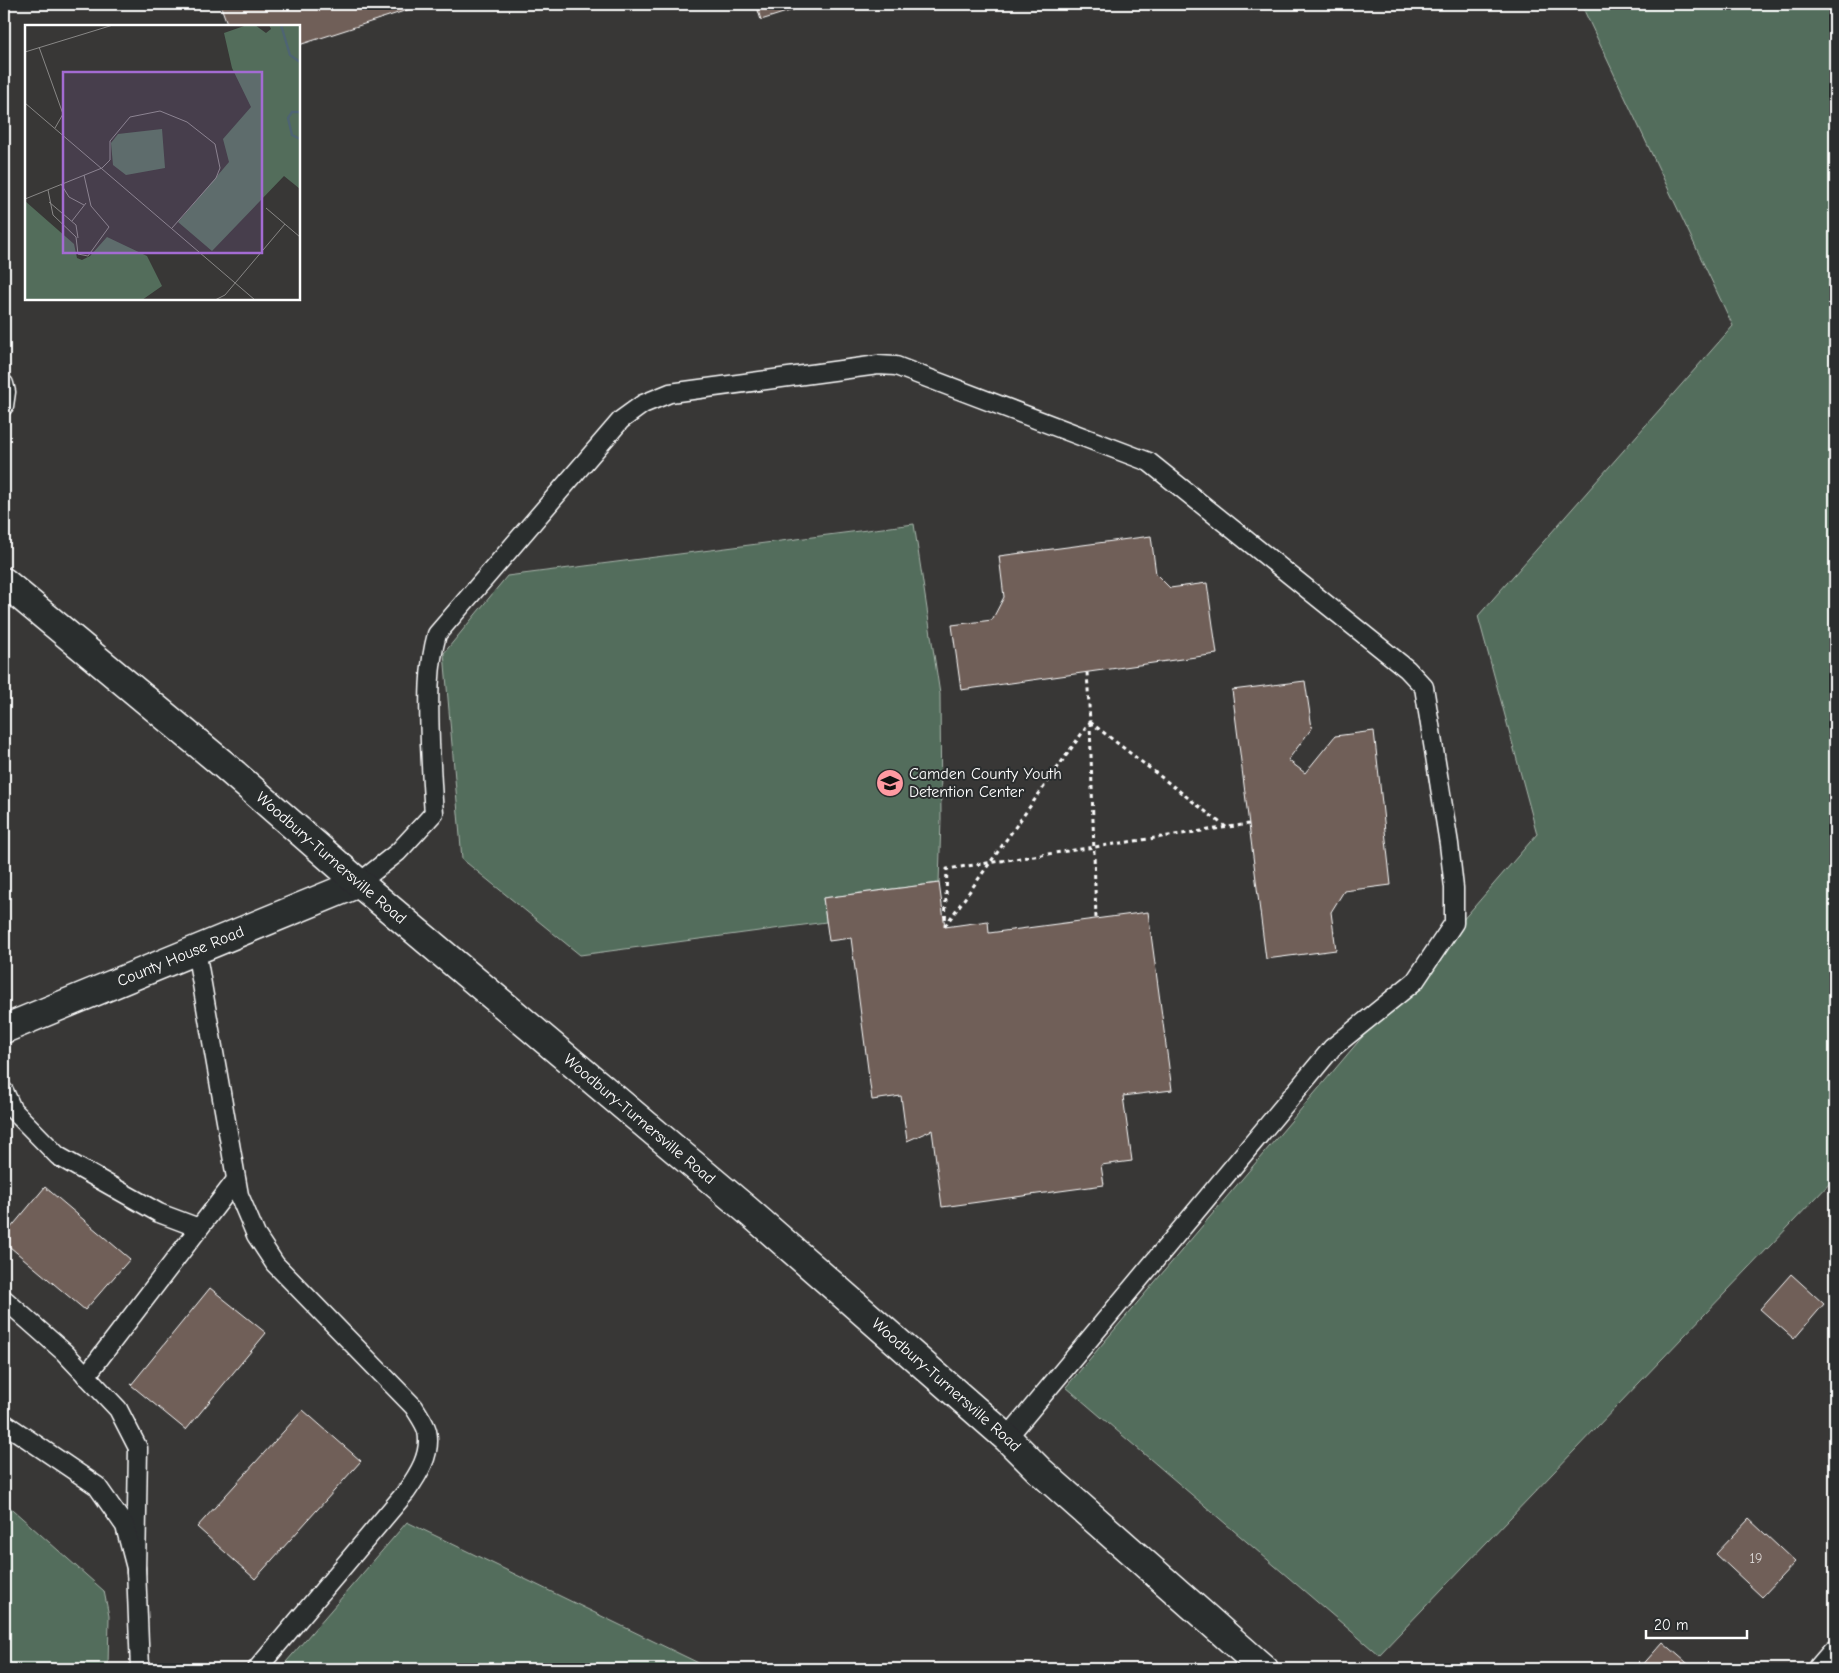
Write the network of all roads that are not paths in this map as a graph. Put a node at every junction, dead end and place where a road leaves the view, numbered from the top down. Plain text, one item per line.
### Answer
1 (4, 384) edge
2 (4, 406) edge
3 (4, 582) edge
4 (359, 883) junction
5 (196, 950) junction
6 (4, 1029) edge
7 (4, 1090) edge
8 (236, 1180) junction
9 (199, 1228) junction
10 (4, 1299) edge
11 (86, 1376) junction
12 (4, 1423) edge
13 (1007, 1438) junction
14 (136, 1574) junction
15 (1835, 1655) edge
16 (140, 1669) edge
17 (258, 1669) edge
18 (1264, 1669) edge
19 (1823, 1669) edge

1 - 2 lane
3 - 4 main road, Woodbury-Turnersville Road
4 - 5 main road, County House Road
4 - 13 main road, Woodbury-Turnersville Road
4 - 13 lane
5 - 6 main road, County House Road
5 - 8 lane
7 - 9 lane
8 - 9 lane
8 - 17 lane
9 - 11 lane
10 - 11 lane
11 - 14 lane
12 - 14 lane
13 - 18 main road, Woodbury-Turnersville Road
14 - 16 lane
15 - 19 main road

